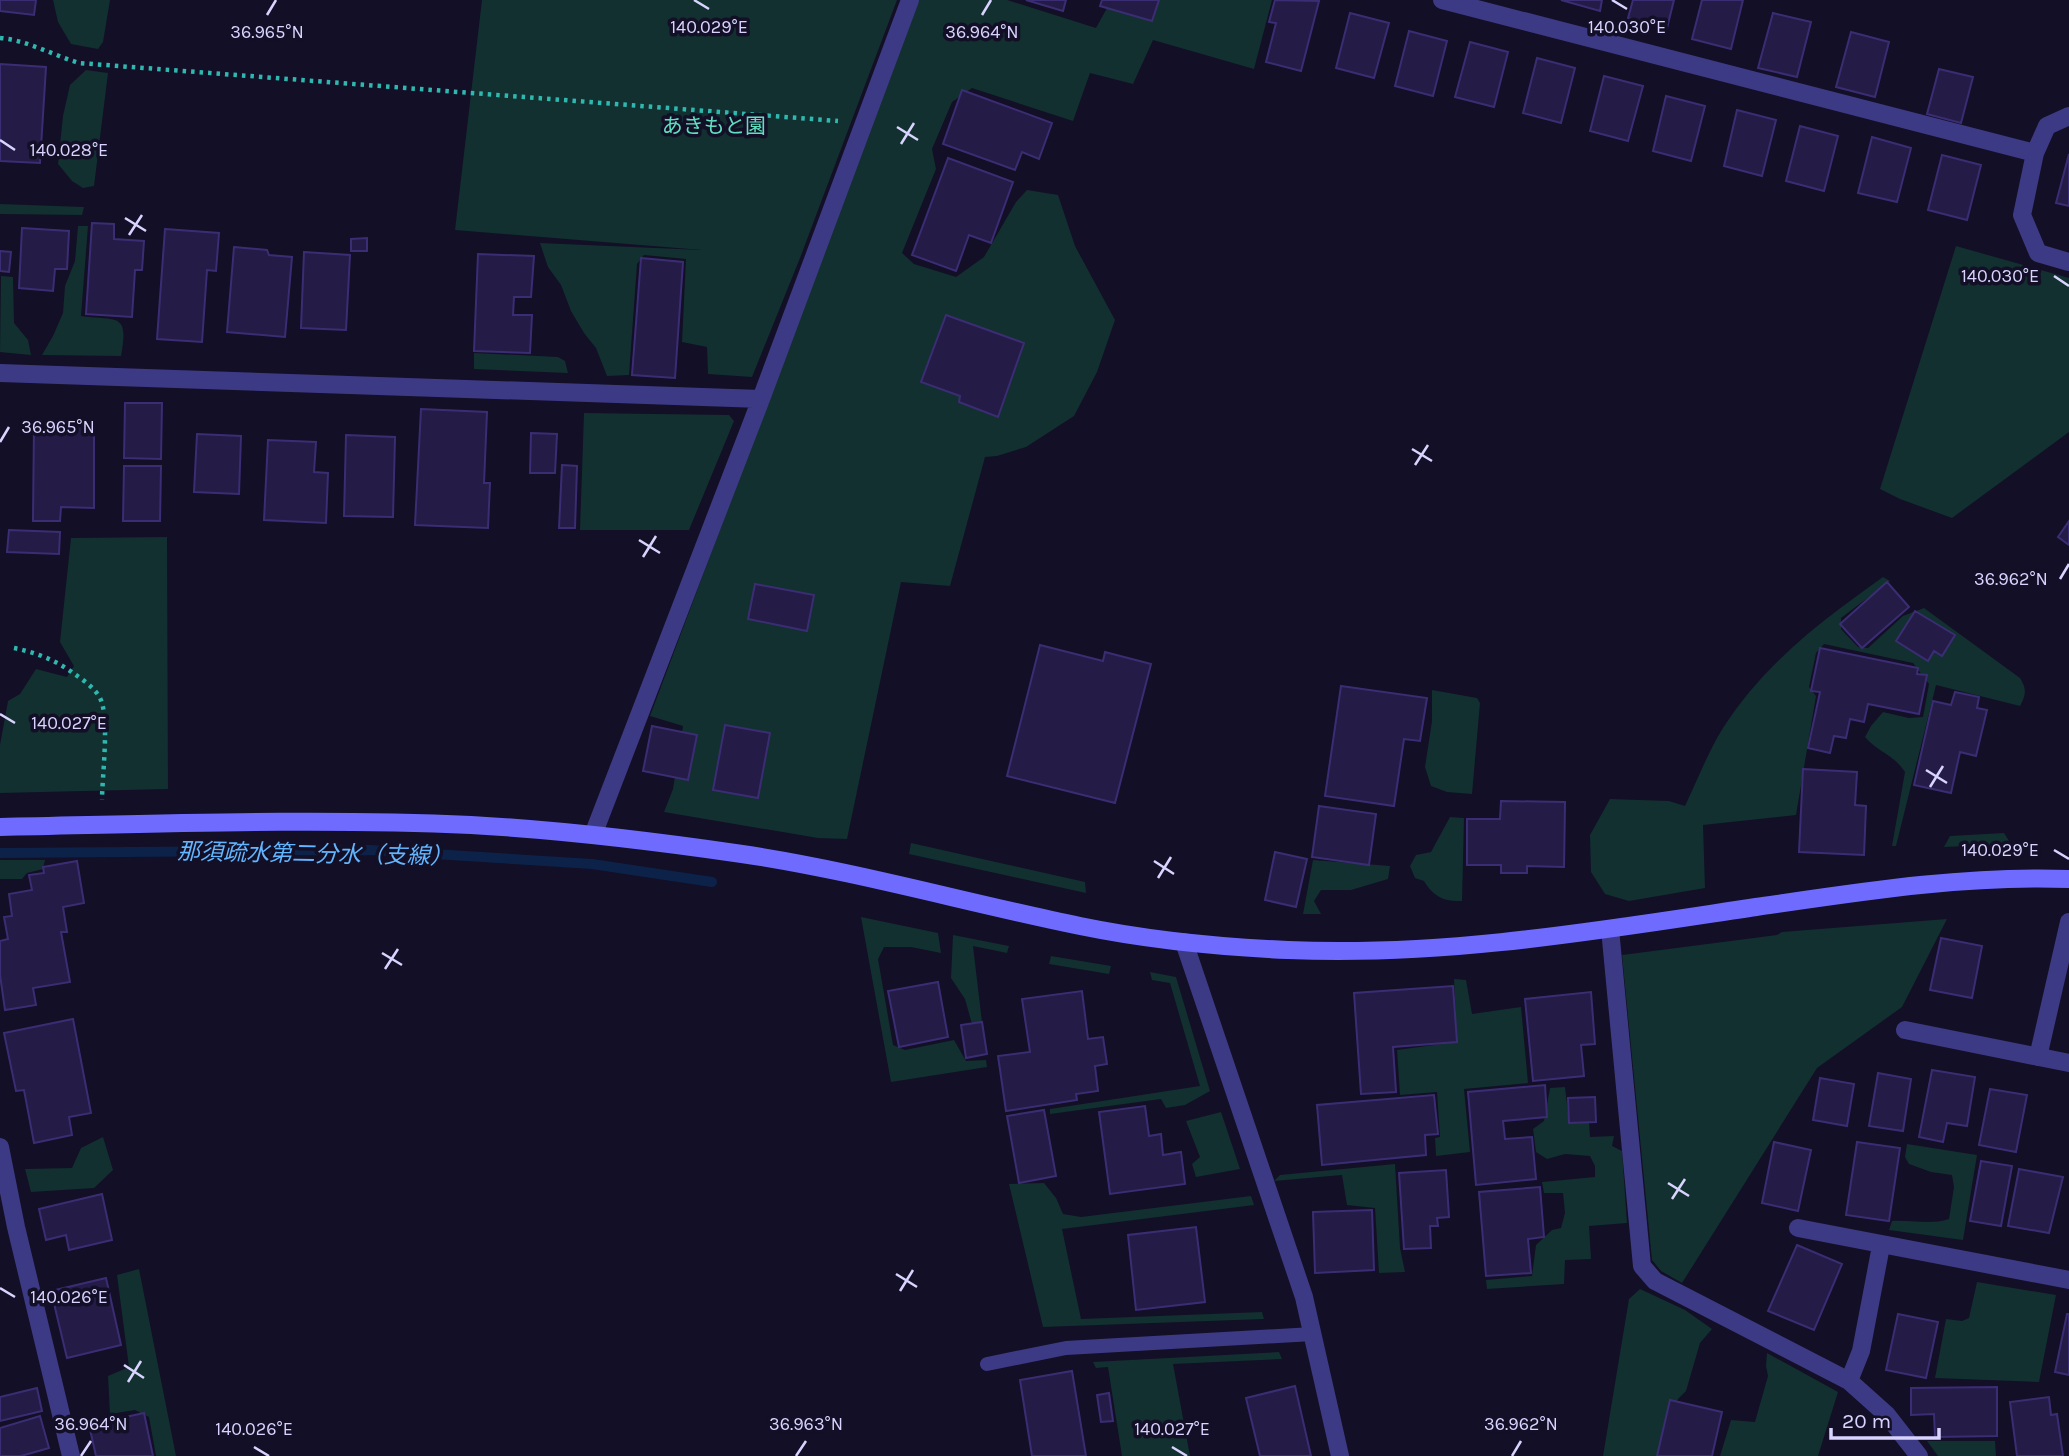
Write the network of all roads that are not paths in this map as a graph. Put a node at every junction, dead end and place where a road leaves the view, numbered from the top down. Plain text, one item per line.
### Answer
1 (910, 0) edge
2 (1442, 0) edge
3 (2069, 116) edge
4 (2035, 153) junction
5 (2069, 262) edge
6 (0, 373) edge
7 (761, 399) junction
8 (0, 827) edge
9 (593, 835) junction
10 (2069, 879) edge
11 (2069, 922) edge
12 (1611, 929) junction
13 (1184, 942) junction
14 (1905, 1030) dead end
15 (2038, 1057) junction
16 (2069, 1063) edge
17 (0, 1147) edge
18 (1798, 1228) dead end
19 (1881, 1246) junction
20 (2069, 1280) edge
21 (1313, 1334) junction
22 (987, 1364) dead end
23 (1849, 1381) junction
24 (71, 1456) edge
25 (1340, 1456) edge
26 (1919, 1456) edge

1 - 7 street
2 - 4 street
3 - 4 street
4 - 5 street
6 - 7 street
7 - 9 street
8 - 9 street
9 - 13 street
10 - 12 street
11 - 15 street
12 - 13 street
12 - 23 street
13 - 21 street
14 - 15 street
15 - 16 street
17 - 24 street
18 - 19 street
19 - 20 street
19 - 23 street
21 - 22 lane
21 - 25 street
23 - 26 street

